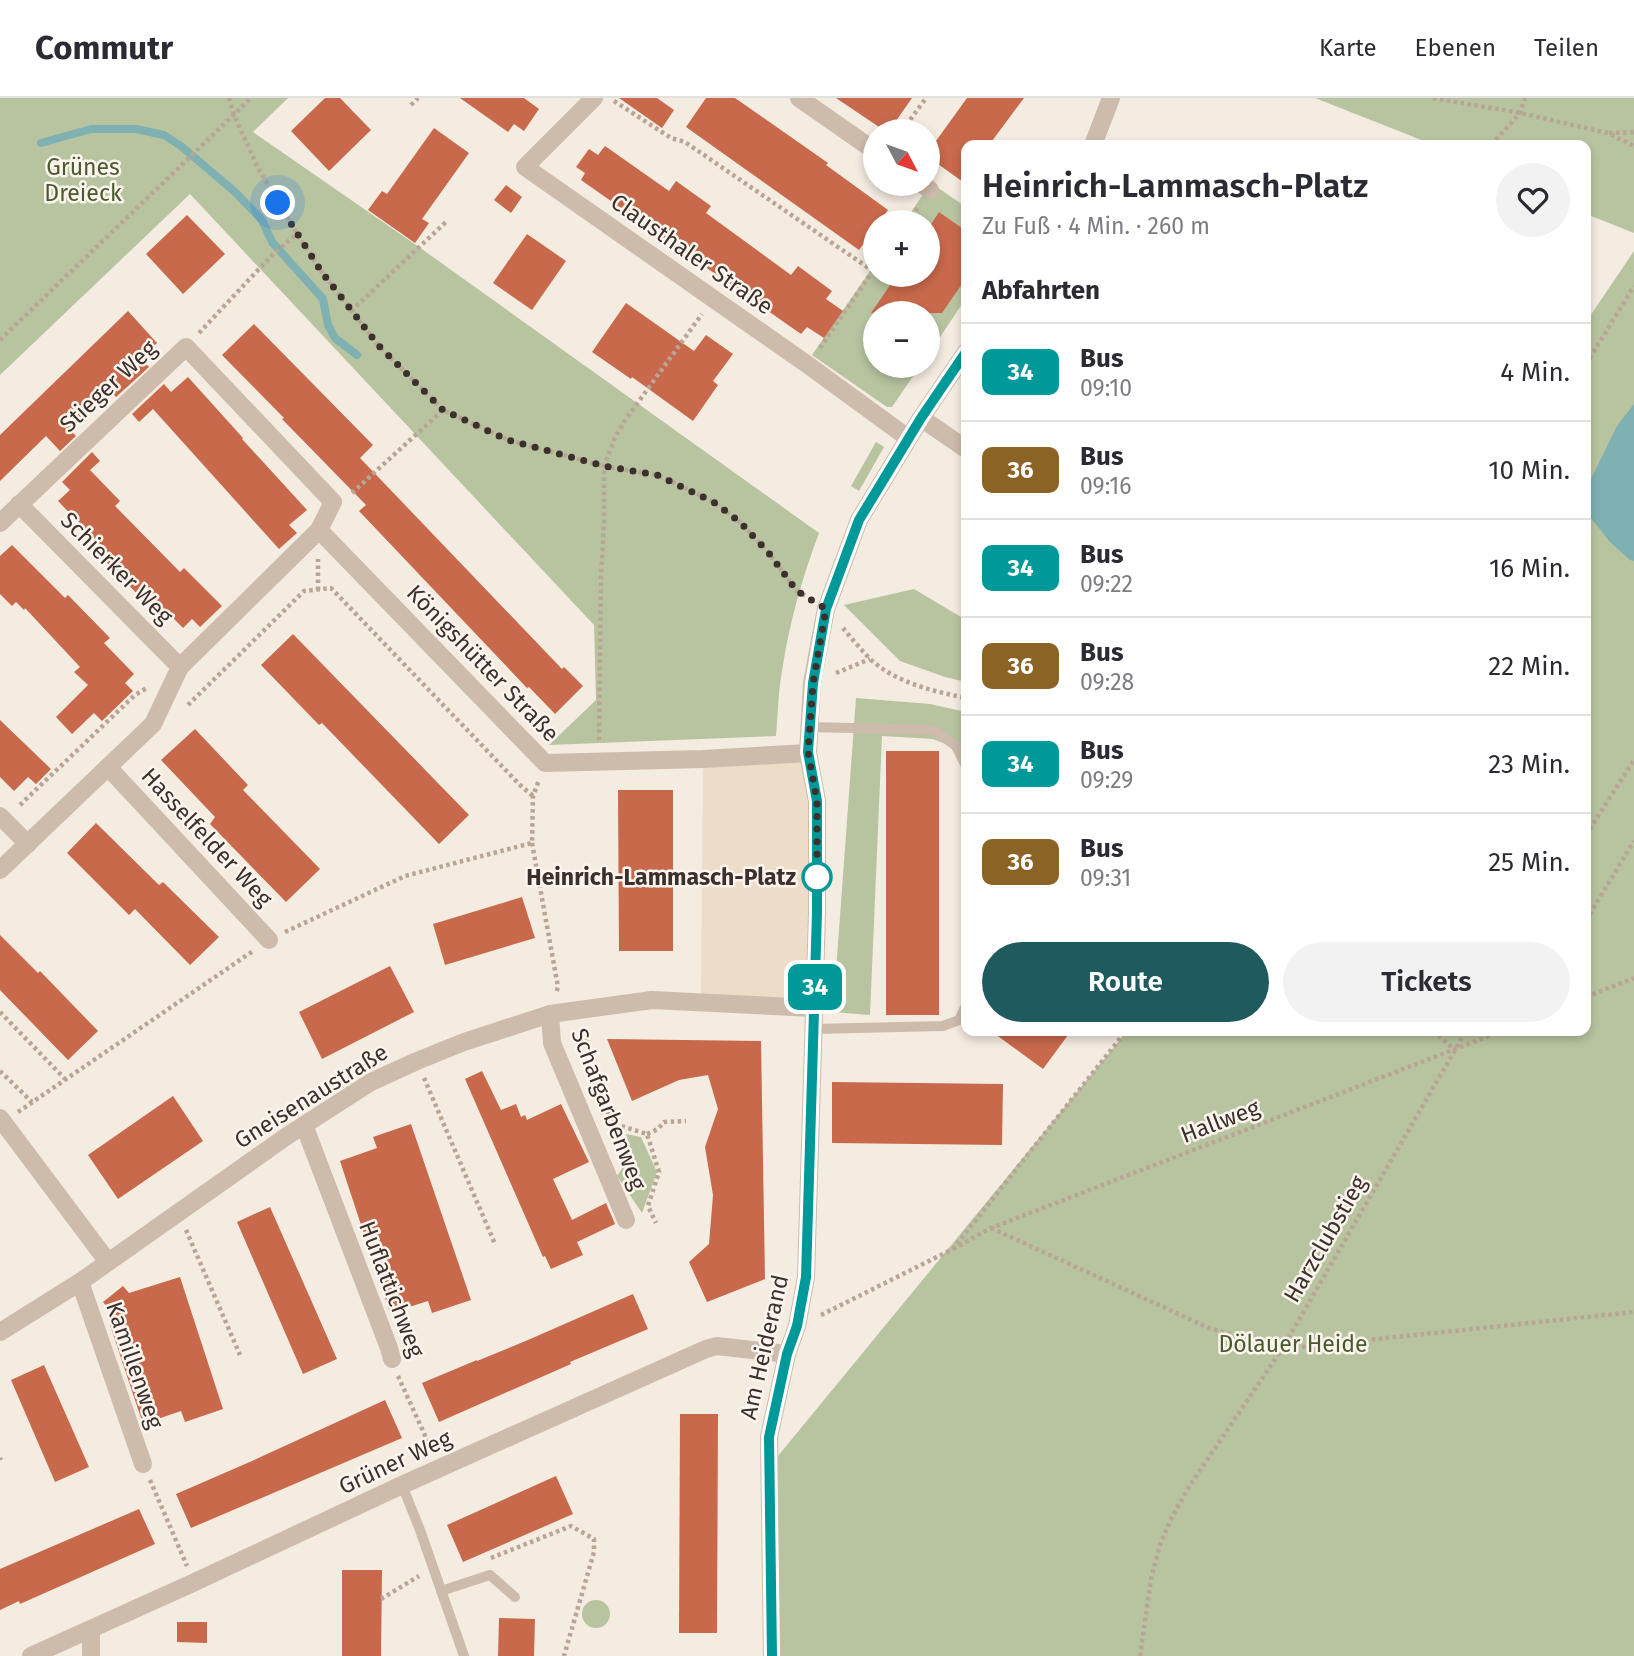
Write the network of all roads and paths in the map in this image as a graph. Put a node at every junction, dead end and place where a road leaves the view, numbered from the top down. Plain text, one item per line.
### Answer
1 (229, 98) edge
2 (251, 98) edge
3 (418, 98) edge
4 (594, 98) edge
5 (610, 98) edge
6 (799, 98) edge
7 (926, 98) edge
8 (1111, 98) edge
9 (1433, 98) edge
10 (1525, 98) edge
11 (411, 105) dead end
12 (1520, 113) junction
13 (234, 115) junction
14 (911, 119) edge
15 (1634, 132) edge
16 (1608, 133) junction
17 (1096, 140) edge
18 (1496, 140) edge
19 (863, 143) edge
20 (1634, 146) edge
21 (447, 221) dead end
22 (297, 234) junction
23 (863, 263) edge
24 (863, 286) edge
25 (1634, 286) edge
26 (713, 299) junction
27 (351, 311) junction
28 (0, 340) edge
29 (186, 347) junction
30 (1591, 356) edge
31 (961, 359) edge
32 (808, 365) junction
33 (443, 410) junction
34 (921, 418) junction
35 (908, 438) junction
36 (961, 446) edge
37 (604, 466) junction
38 (333, 502) junction
39 (19, 504) junction
40 (0, 523) edge
41 (319, 530) junction
42 (826, 609) junction
43 (870, 659) junction
44 (180, 667) junction
45 (813, 683) junction
46 (961, 697) edge
47 (186, 706) dead end
48 (809, 727) junction
49 (808, 752) junction
50 (961, 756) edge
51 (1634, 760) edge
52 (599, 761) junction
53 (108, 767) junction
54 (533, 796) dead end
55 (2, 818) edge
56 (1591, 827) edge
57 (1634, 841) edge
58 (532, 843) dead end
59 (27, 844) junction
60 (0, 870) edge
61 (1591, 912) edge
62 (269, 940) dead end
63 (1634, 978) edge
64 (1591, 995) edge
65 (814, 1008) junction
66 (576, 1010) junction
67 (0, 1012) edge
68 (550, 1014) junction
69 (961, 1016) edge
70 (813, 1029) junction
71 (1122, 1036) edge
72 (1439, 1036) edge
73 (1463, 1036) edge
74 (1489, 1036) edge
75 (1455, 1049) junction
76 (417, 1061) junction
77 (0, 1071) edge
78 (65, 1079) dead end
79 (32, 1102) dead end
80 (0, 1118) edge
81 (686, 1121) dead end
82 (303, 1125) junction
83 (647, 1134) junction
84 (179, 1213) junction
85 (626, 1220) dead end
86 (656, 1223) dead end
87 (991, 1228) junction
88 (495, 1244) dead end
89 (953, 1249) junction
90 (108, 1262) junction
91 (80, 1282) junction
92 (1634, 1312) edge
93 (797, 1326) junction
94 (0, 1332) edge
95 (1282, 1349) junction
96 (787, 1354) junction
97 (240, 1355) dead end
98 (392, 1359) joint
99 (143, 1464) joint
100 (440, 1468) junction
101 (402, 1485) junction
102 (485, 1560) dead end
103 (432, 1568) junction
104 (194, 1583) junction
105 (441, 1591) junction
106 (515, 1597) dead end
107 (381, 1599) dead end
108 (91, 1629) junction
109 (31, 1656) edge
110 (91, 1656) edge
111 (464, 1656) edge
112 (564, 1656) edge
113 (772, 1656) edge
114 (1140, 1656) edge

1 - 13 path
2 - 13 path
3 - 11 path
4 - 26 street, Clausthaler Straße
5 - 23 path
6 - 19 street
7 - 14 path
8 - 17 street
9 - 12 path
10 - 12 path
12 - 16 path
12 - 18 path
13 - 22 path
13 - 28 path
15 - 16 path
16 - 20 path
21 - 27 path
22 - 27 path
22 - 29 path
24 - 32 path
25 - 30 path
26 - 32 street, Clausthaler Straße
26 - 37 path
27 - 33 path
29 - 38 street, Stieger Weg
29 - 39 street, Stieger Weg
31 - 34 street
32 - 35 street, Clausthaler Straße
33 - 37 path
33 - 38 path
34 - 35 street
34 - 36 street
35 - 42 street
37 - 42 path
37 - 52 path
38 - 41 street
39 - 40 street, Stieger Weg
39 - 44 street, Schierker Weg
41 - 44 street
41 - 52 street, Königshütter Straße
42 - 43 path
42 - 45 street
43 - 45 path
43 - 46 path
44 - 53 street
44 - 55 path
45 - 48 street
47 - 54 path
48 - 49 street
48 - 50 lane
49 - 52 street, Königshütter Straße
49 - 65 street
51 - 56 path
53 - 59 street
53 - 62 street, Hasselfelder Weg
55 - 59 street
57 - 61 path
58 - 68 path
59 - 60 street
63 - 64 path
65 - 66 street, Gneisenaustraße
65 - 70 street, Am Heiderand
66 - 68 street, Gneisenaustraße
66 - 83 path
67 - 78 path
68 - 76 street, Gneisenaustraße
68 - 85 street, Schafgarbenweg
69 - 70 lane
70 - 93 street, Am Heiderand
71 - 89 path
72 - 75 path
73 - 75 path, Harzclubstieg
74 - 75 path, Hallweg
75 - 87 path, Hallweg
75 - 95 path, Harzclubstieg
76 - 82 street, Gneisenaustraße
76 - 88 path
77 - 79 path
80 - 90 street
81 - 83 path
82 - 84 street, Gneisenaustraße
82 - 98 street, Huflattichweg
83 - 86 path
84 - 90 street, Gneisenaustraße
84 - 97 path
87 - 89 path, Hallweg
87 - 95 path
89 - 93 path, Hallweg
90 - 91 street, Gneisenaustraße
91 - 94 street, Gneisenaustraße
91 - 99 street, Kamillenweg
92 - 95 path
93 - 96 street, Am Heiderand
95 - 114 path, Harzclubstieg
96 - 100 street, Grüner Weg
96 - 113 street, Am Heiderand
98 - 100 path, Huflattichweg
99 - 104 path
100 - 101 street, Grüner Weg
101 - 103 lane
101 - 104 street, Grüner Weg
102 - 112 path
103 - 105 lane
103 - 107 path
104 - 108 street, Grüner Weg
105 - 106 lane
105 - 111 lane
108 - 109 street, Grüner Weg
108 - 110 street

